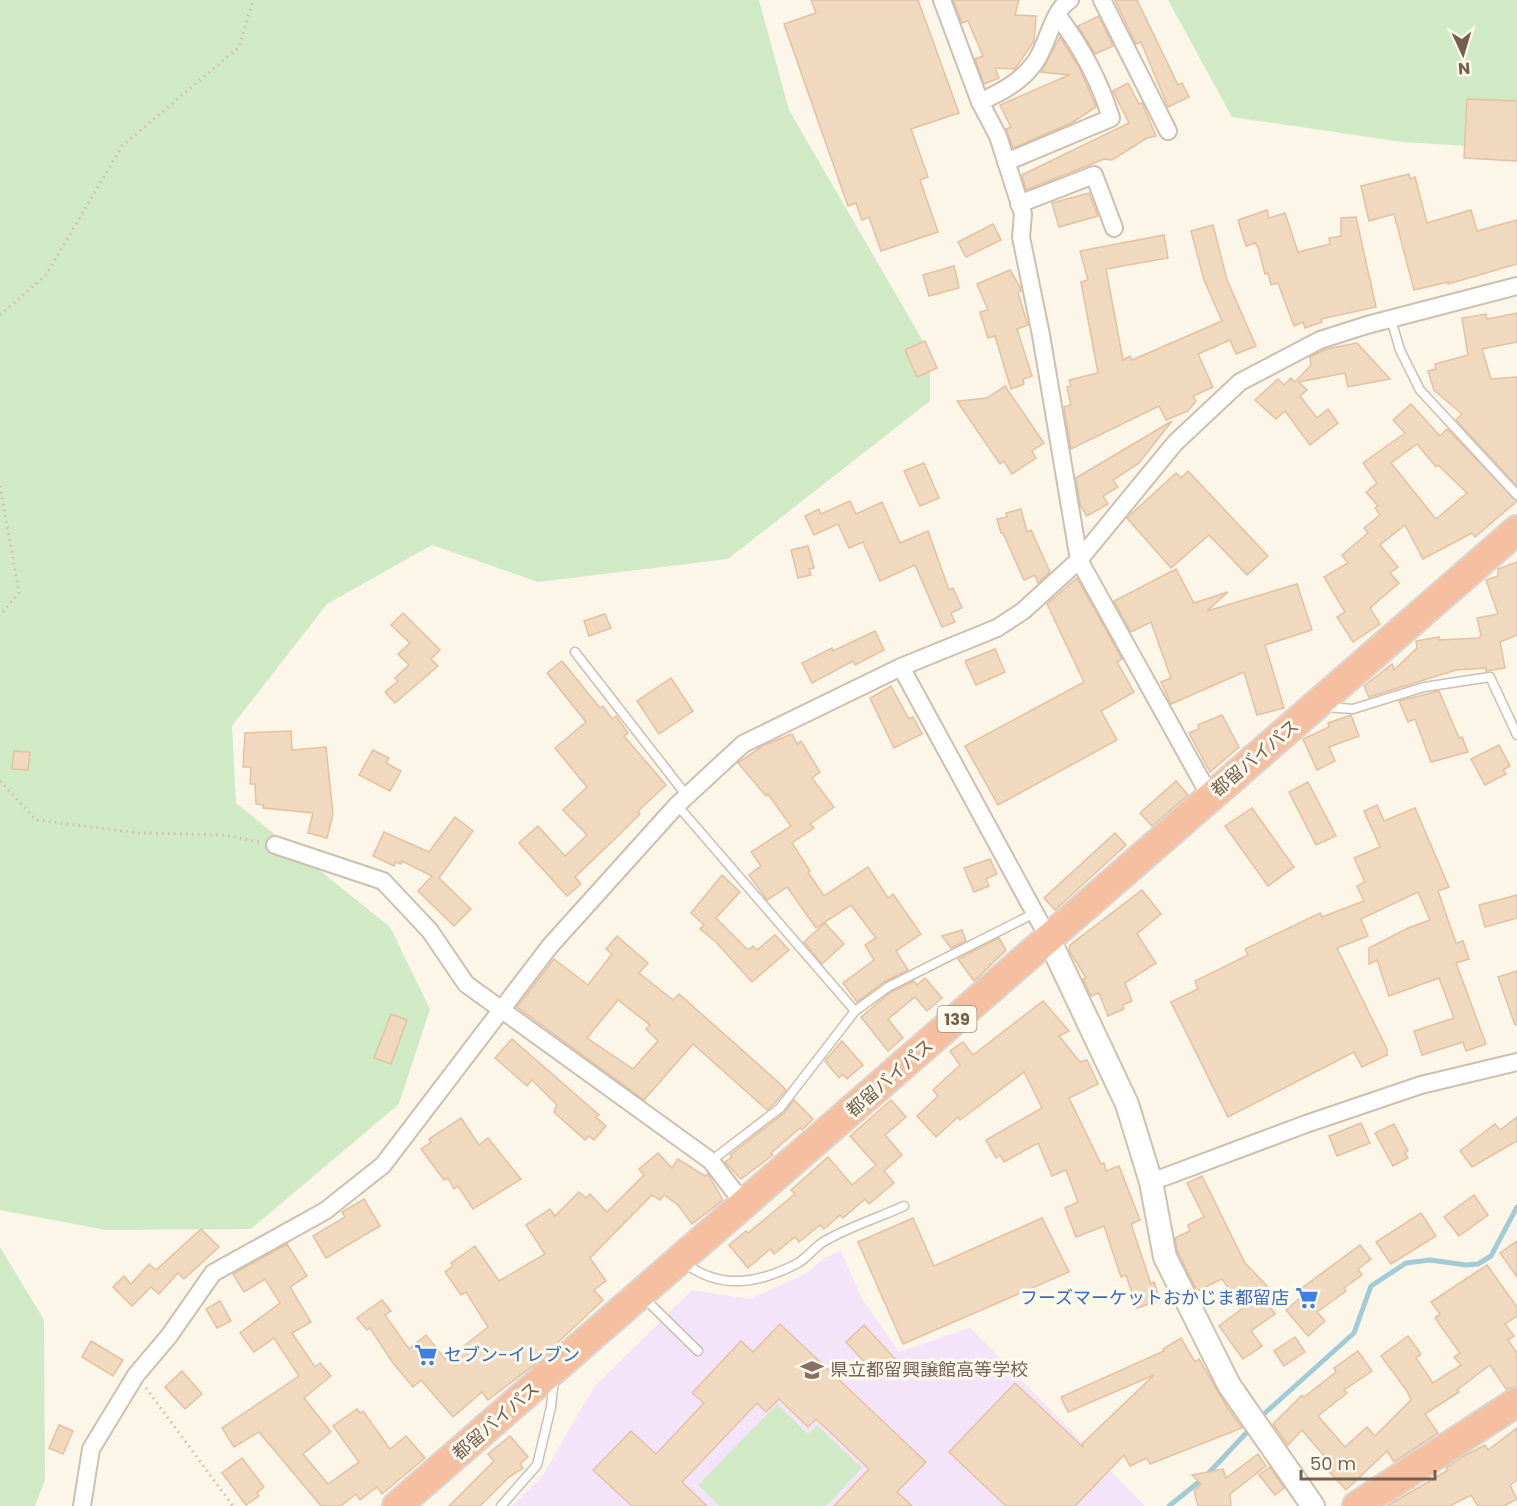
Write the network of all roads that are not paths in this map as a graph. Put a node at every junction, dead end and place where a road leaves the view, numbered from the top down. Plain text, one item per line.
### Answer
1 (942, 0) edge
2 (1070, 0) edge
3 (1102, 0) edge
4 (1058, 16) junction
5 (980, 102) junction
6 (1168, 131) dead end
7 (1006, 162) junction
8 (1020, 204) junction
9 (1114, 228) dead end
10 (1517, 286) edge
11 (1391, 319) junction
12 (1517, 495) edge
13 (1517, 530) edge
14 (1078, 560) junction
15 (575, 652) dead end
16 (901, 667) junction
17 (1317, 706) junction
18 (1517, 735) edge
19 (1210, 796) junction
20 (682, 801) junction
21 (275, 845) road end
22 (1035, 913) junction
23 (1049, 939) junction
24 (855, 1011) junction
25 (500, 1012) junction
26 (1517, 1062) edge
27 (711, 1161) junction
28 (1151, 1182) junction
29 (743, 1203) junction
30 (904, 1206) dead end
31 (680, 1259) junction
32 (640, 1294) junction
33 (698, 1351) dead end
34 (555, 1369) junction
35 (1517, 1402) edge
36 (82, 1506) edge
37 (397, 1506) edge
38 (501, 1506) edge
39 (1313, 1506) edge
40 (1357, 1506) edge

1 - 5 street
2 - 4 street
3 - 6 street
4 - 5 street
4 - 7 street
5 - 7 street
7 - 8 street
8 - 9 street
8 - 14 street
10 - 11 street
11 - 12 lane
11 - 14 street
13 - 17 highway, 都留バイパス / 139
14 - 16 street
14 - 19 street
15 - 20 lane
16 - 20 street
16 - 22 street
17 - 18 lane
17 - 19 highway, 都留バイパス / 139
19 - 23 highway, 都留バイパス / 139
20 - 24 lane
20 - 25 street
21 - 25 street
22 - 23 street
22 - 24 lane
23 - 28 street
23 - 29 highway, 都留バイパス / 139
24 - 27 lane
25 - 27 street
25 - 36 street
26 - 28 street
27 - 29 street
28 - 39 street
29 - 31 highway, 都留バイパス / 139
30 - 31 lane
31 - 32 highway, 都留バイパス / 139
32 - 33 lane
32 - 34 highway, 都留バイパス / 139
34 - 37 highway, 都留バイパス / 139
34 - 38 lane
35 - 40 highway

